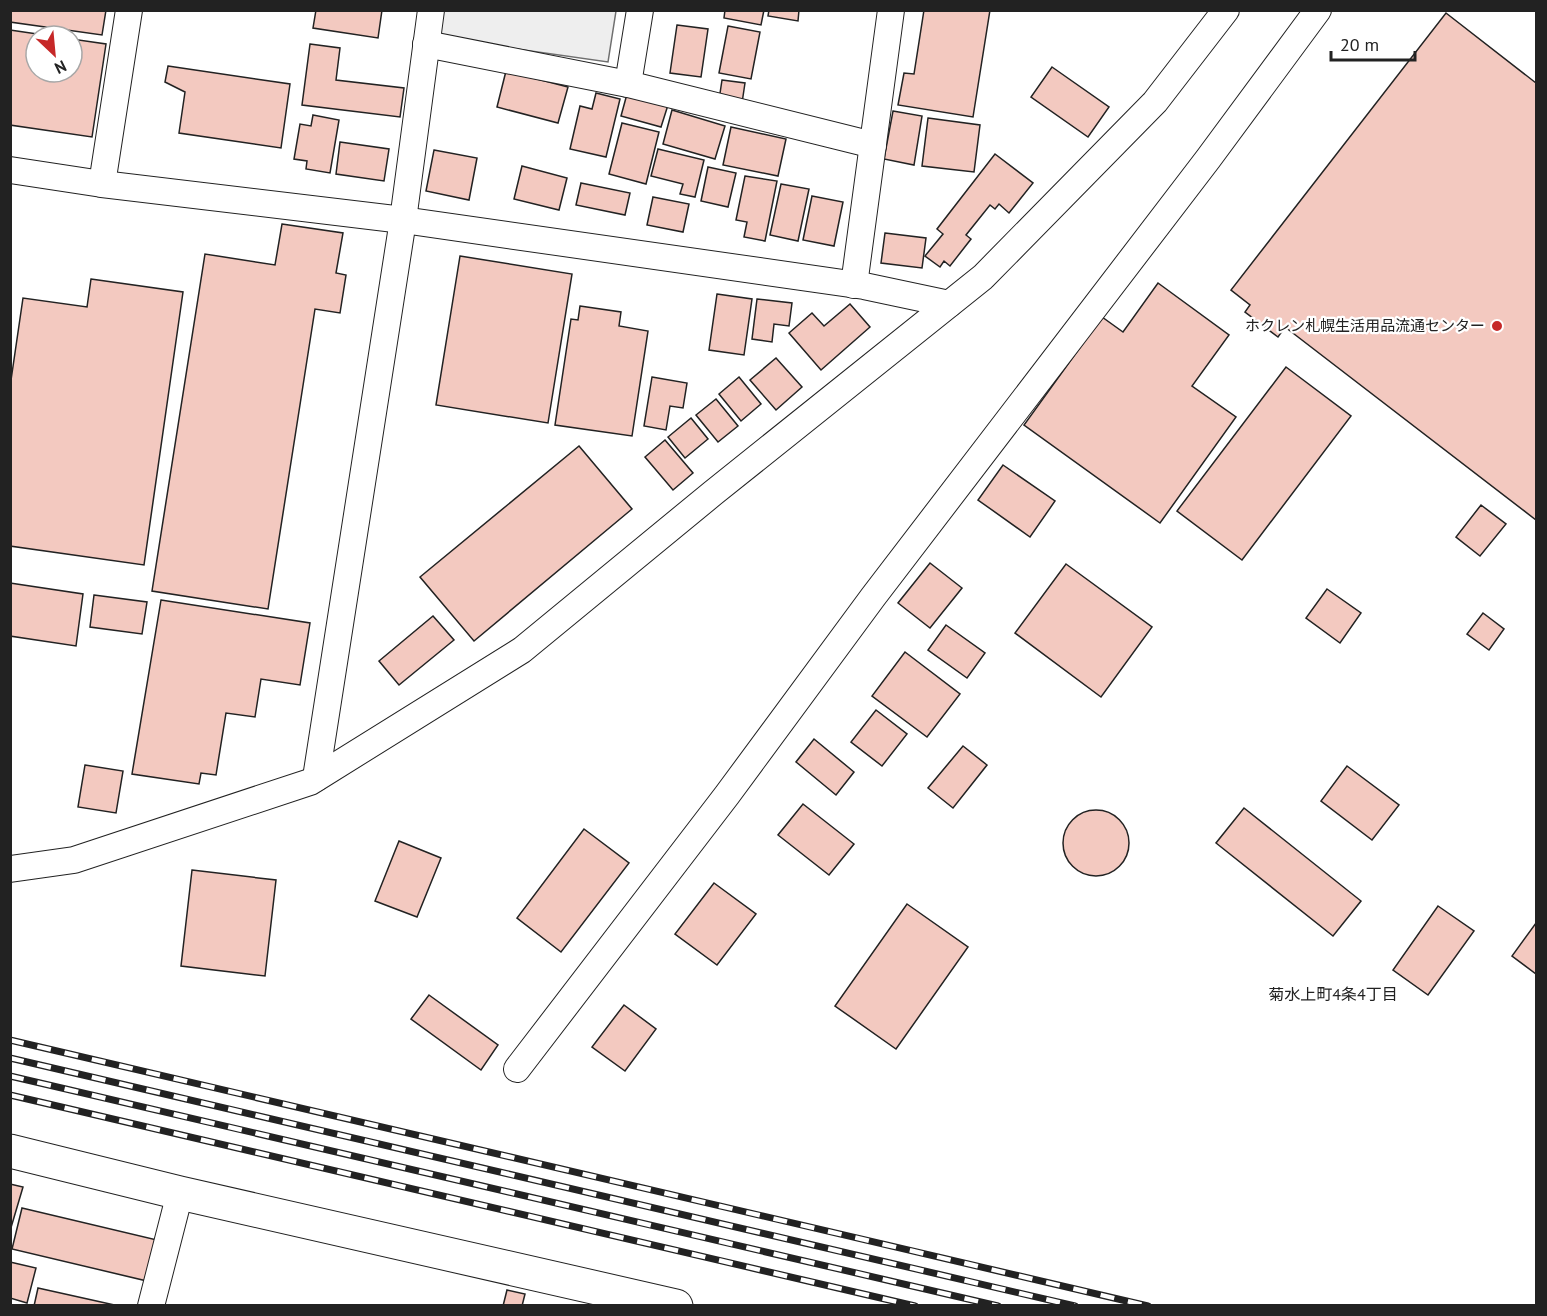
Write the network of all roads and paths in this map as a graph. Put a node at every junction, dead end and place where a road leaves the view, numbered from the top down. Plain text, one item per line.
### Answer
1 (129, 10) edge
2 (431, 10) edge
3 (640, 10) edge
4 (891, 10) edge
5 (1226, 10) edge
6 (1318, 10) edge
7 (426, 44) junction
8 (628, 84) junction
9 (873, 145) junction
10 (10, 171) edge
11 (102, 184) junction
12 (403, 220) junction
13 (854, 285) junction
14 (949, 304) junction
15 (315, 778) junction
16 (10, 869) edge
17 (517, 1069) dead end
18 (10, 1152) edge
19 (180, 1193) junction
20 (152, 1305) edge
21 (676, 1305) edge

1 - 11 street
2 - 7 street
3 - 8 street
4 - 9 street
5 - 14 street
6 - 17 street
7 - 8 street
7 - 12 street
8 - 9 street
9 - 13 street
10 - 11 street
11 - 12 street
12 - 13 street
12 - 15 street
13 - 14 street
14 - 15 street
15 - 16 street
18 - 19 street
19 - 20 street
19 - 21 street

